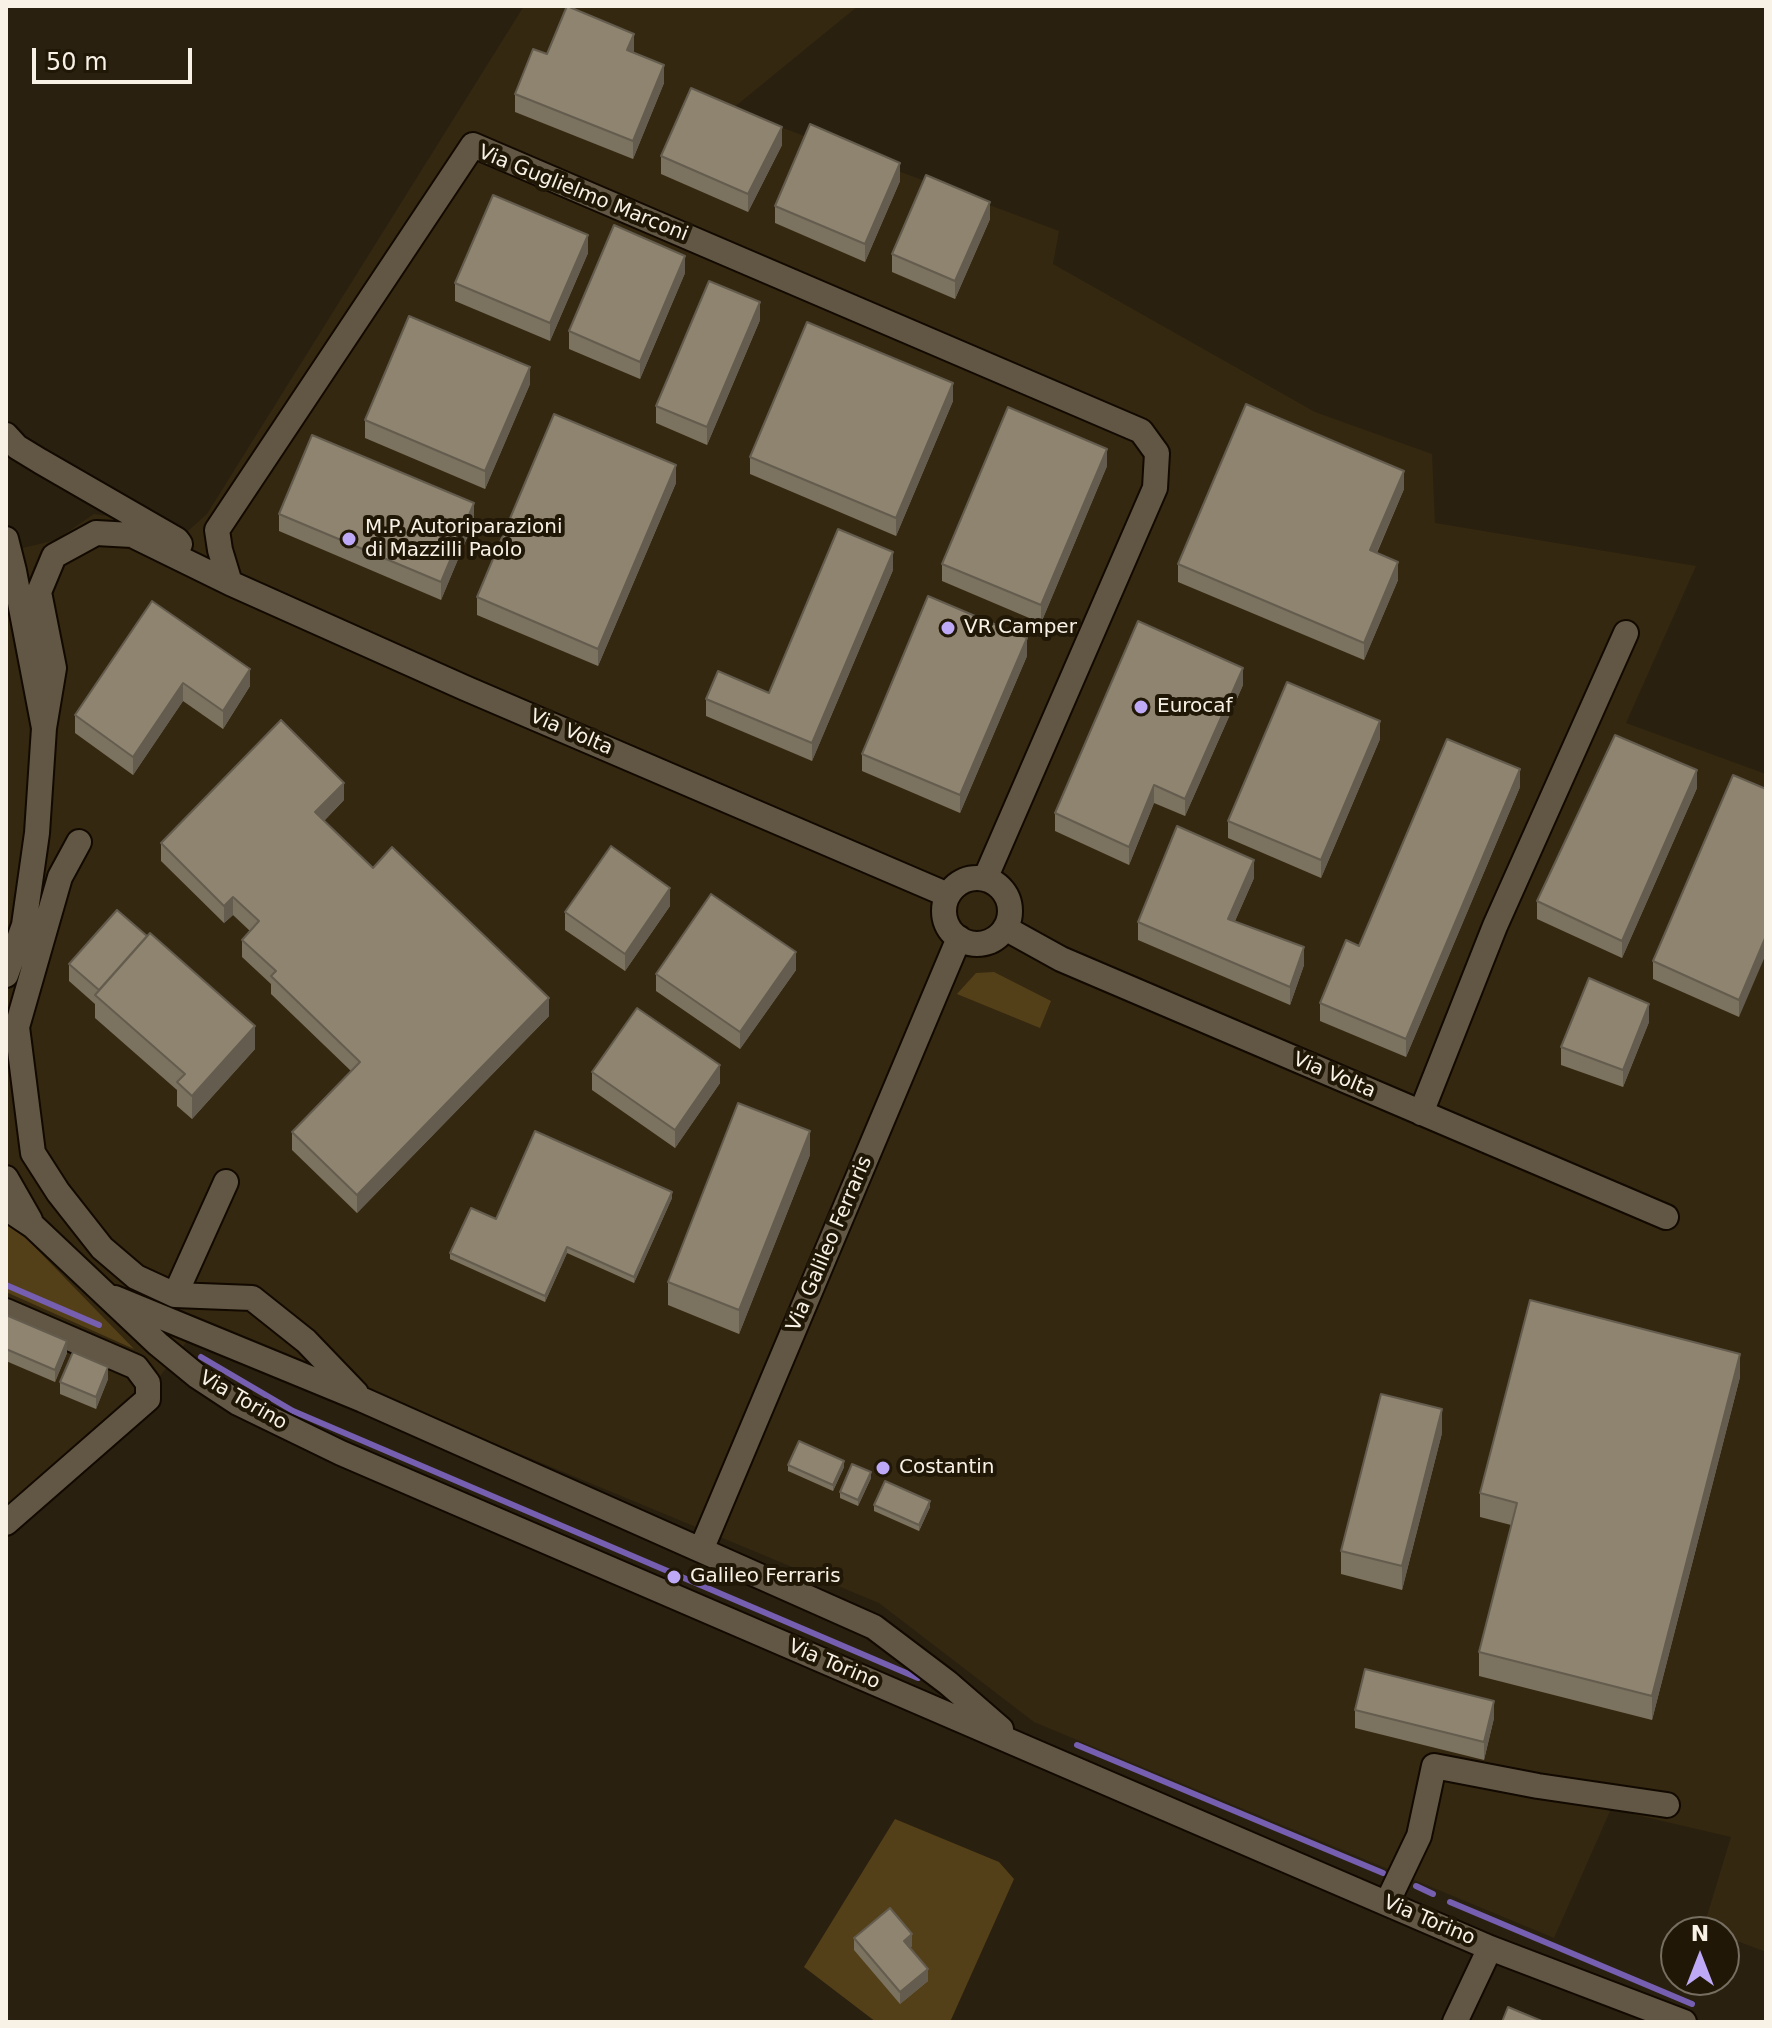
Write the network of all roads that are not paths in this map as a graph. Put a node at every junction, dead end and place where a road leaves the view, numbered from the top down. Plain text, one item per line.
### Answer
1 (6, 435) edge
2 (6, 539) edge
3 (196, 566) junction
4 (230, 583) junction
5 (1626, 633) dead end
6 (44, 728) junction
7 (79, 842) dead end
8 (31, 868) junction
9 (985, 879) junction
10 (948, 895) junction
11 (6, 918) edge
12 (1005, 928) junction
13 (959, 938) junction
14 (6, 975) edge
15 (1421, 1113) junction
16 (6, 1178) edge
17 (226, 1182) dead end
18 (6, 1208) edge
19 (1666, 1217) dead end
20 (33, 1226) junction
21 (103, 1294) junction
22 (175, 1295) junction
23 (6, 1311) edge
24 (363, 1400) junction
25 (6, 1523) edge
26 (701, 1550) junction
27 (1018, 1744) junction
28 (1667, 1805) dead end
29 (1387, 1903) junction
30 (1490, 1948) junction
31 (1455, 2022) edge
32 (1684, 2022) edge

1 - 3 street, Via Volta
2 - 6 street
3 - 4 street, Via Volta
3 - 6 street, Via Volta
4 - 9 street, Via Guglielmo Marconi
4 - 10 street, Via Volta
5 - 15 street
6 - 8 street
7 - 22 street
8 - 11 street
8 - 14 street
9 - 10 street
9 - 12 street
10 - 13 street
12 - 13 street
12 - 15 street, Via Volta
13 - 26 street, Via Galileo Ferraris
15 - 19 street, Via Volta
16 - 20 street, Via Torino
17 - 22 street
18 - 20 street, Via Torino
20 - 21 street, Via Torino
21 - 24 street
21 - 27 street, Via Torino
22 - 24 street
23 - 25 street
24 - 26 street
26 - 27 street
27 - 29 street, Via Torino
28 - 29 street
29 - 30 street, Via Torino
30 - 31 street
30 - 32 street, Via Torino

